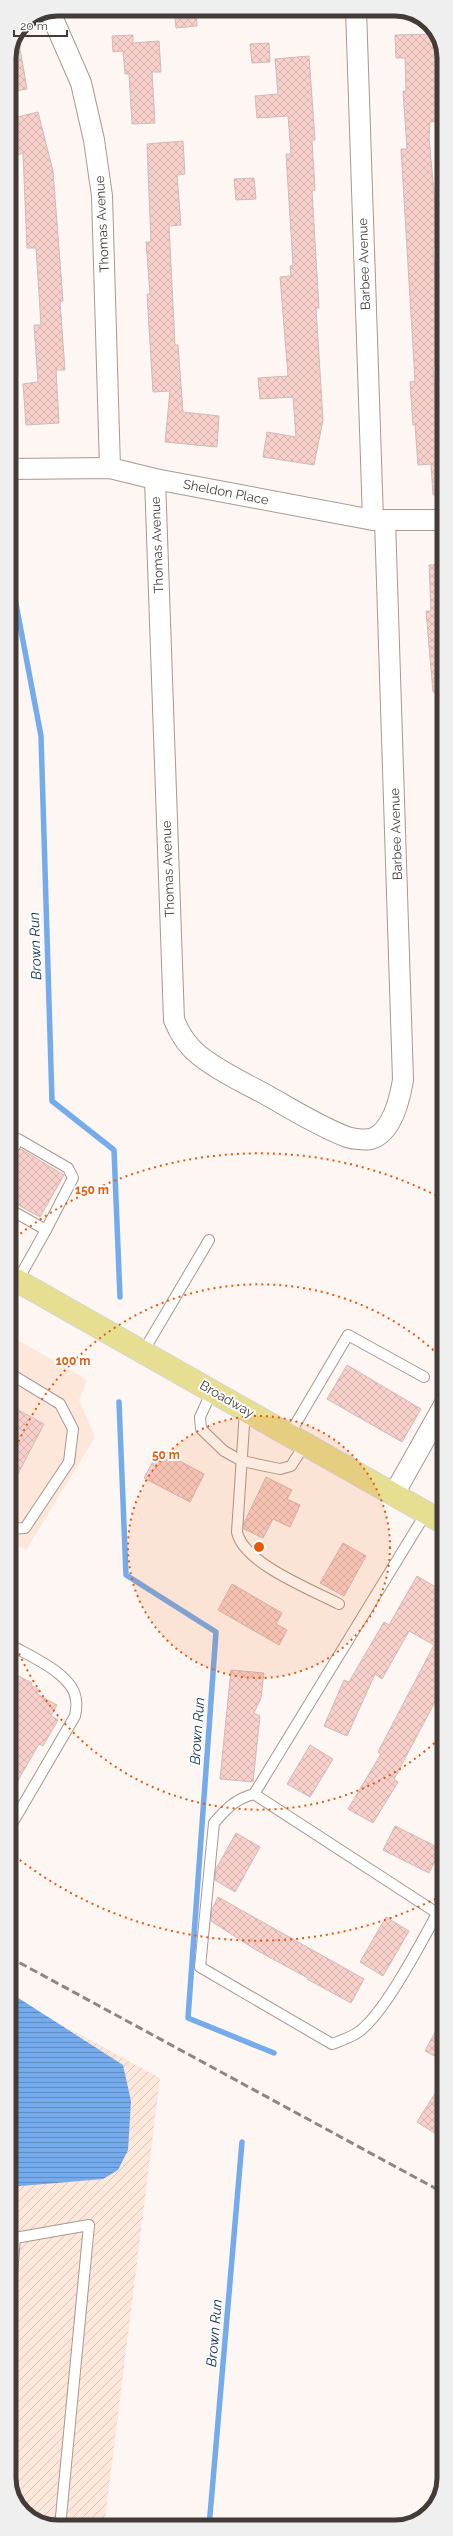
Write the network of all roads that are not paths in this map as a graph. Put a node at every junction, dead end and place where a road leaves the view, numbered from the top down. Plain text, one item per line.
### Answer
1 (356, 16) edge
2 (52, 17) edge
3 (110, 468) junction
4 (16, 469) edge
5 (155, 479) junction
6 (379, 520) junction
7 (437, 520) edge
8 (372, 1139) joint
9 (16, 1144) edge
10 (16, 1213) edge
11 (46, 1230) junction
12 (209, 1240) dead end
13 (16, 1278) edge
14 (16, 1286) edge
15 (143, 1352) junction
16 (16, 1377) edge
17 (424, 1377) dead end
18 (212, 1391) junction
19 (245, 1410) junction
20 (437, 1417) edge
21 (297, 1439) junction
22 (242, 1461) junction
23 (394, 1494) junction
24 (435, 1518) edge
25 (16, 1529) edge
26 (339, 1604) dead end
27 (16, 1648) edge
28 (254, 1794) junction
29 (16, 1817) edge
30 (437, 1913) joint
31 (16, 2238) edge
32 (61, 2520) edge

1 - 6 street, Barbee Avenue
2 - 3 street, Thomas Avenue
3 - 4 street, Sheldon Place
3 - 5 street, Sheldon Place
5 - 6 street, Sheldon Place
5 - 8 street, Thomas Avenue
6 - 7 street, Sheldon Place
6 - 8 street, Barbee Avenue
9 - 11 lane
10 - 11 lane
11 - 13 lane
12 - 15 lane
14 - 15 main road, Broadway
15 - 18 main road, Broadway
16 - 25 lane
17 - 21 lane
18 - 19 main road, Broadway
18 - 22 lane
19 - 21 main road, Broadway
19 - 22 lane
20 - 23 street
21 - 22 lane
21 - 23 main road, Broadway
22 - 26 lane
23 - 24 main road, Broadway
24 - 28 lane
27 - 29 lane
28 - 30 lane
28 - 30 lane
31 - 32 lane

